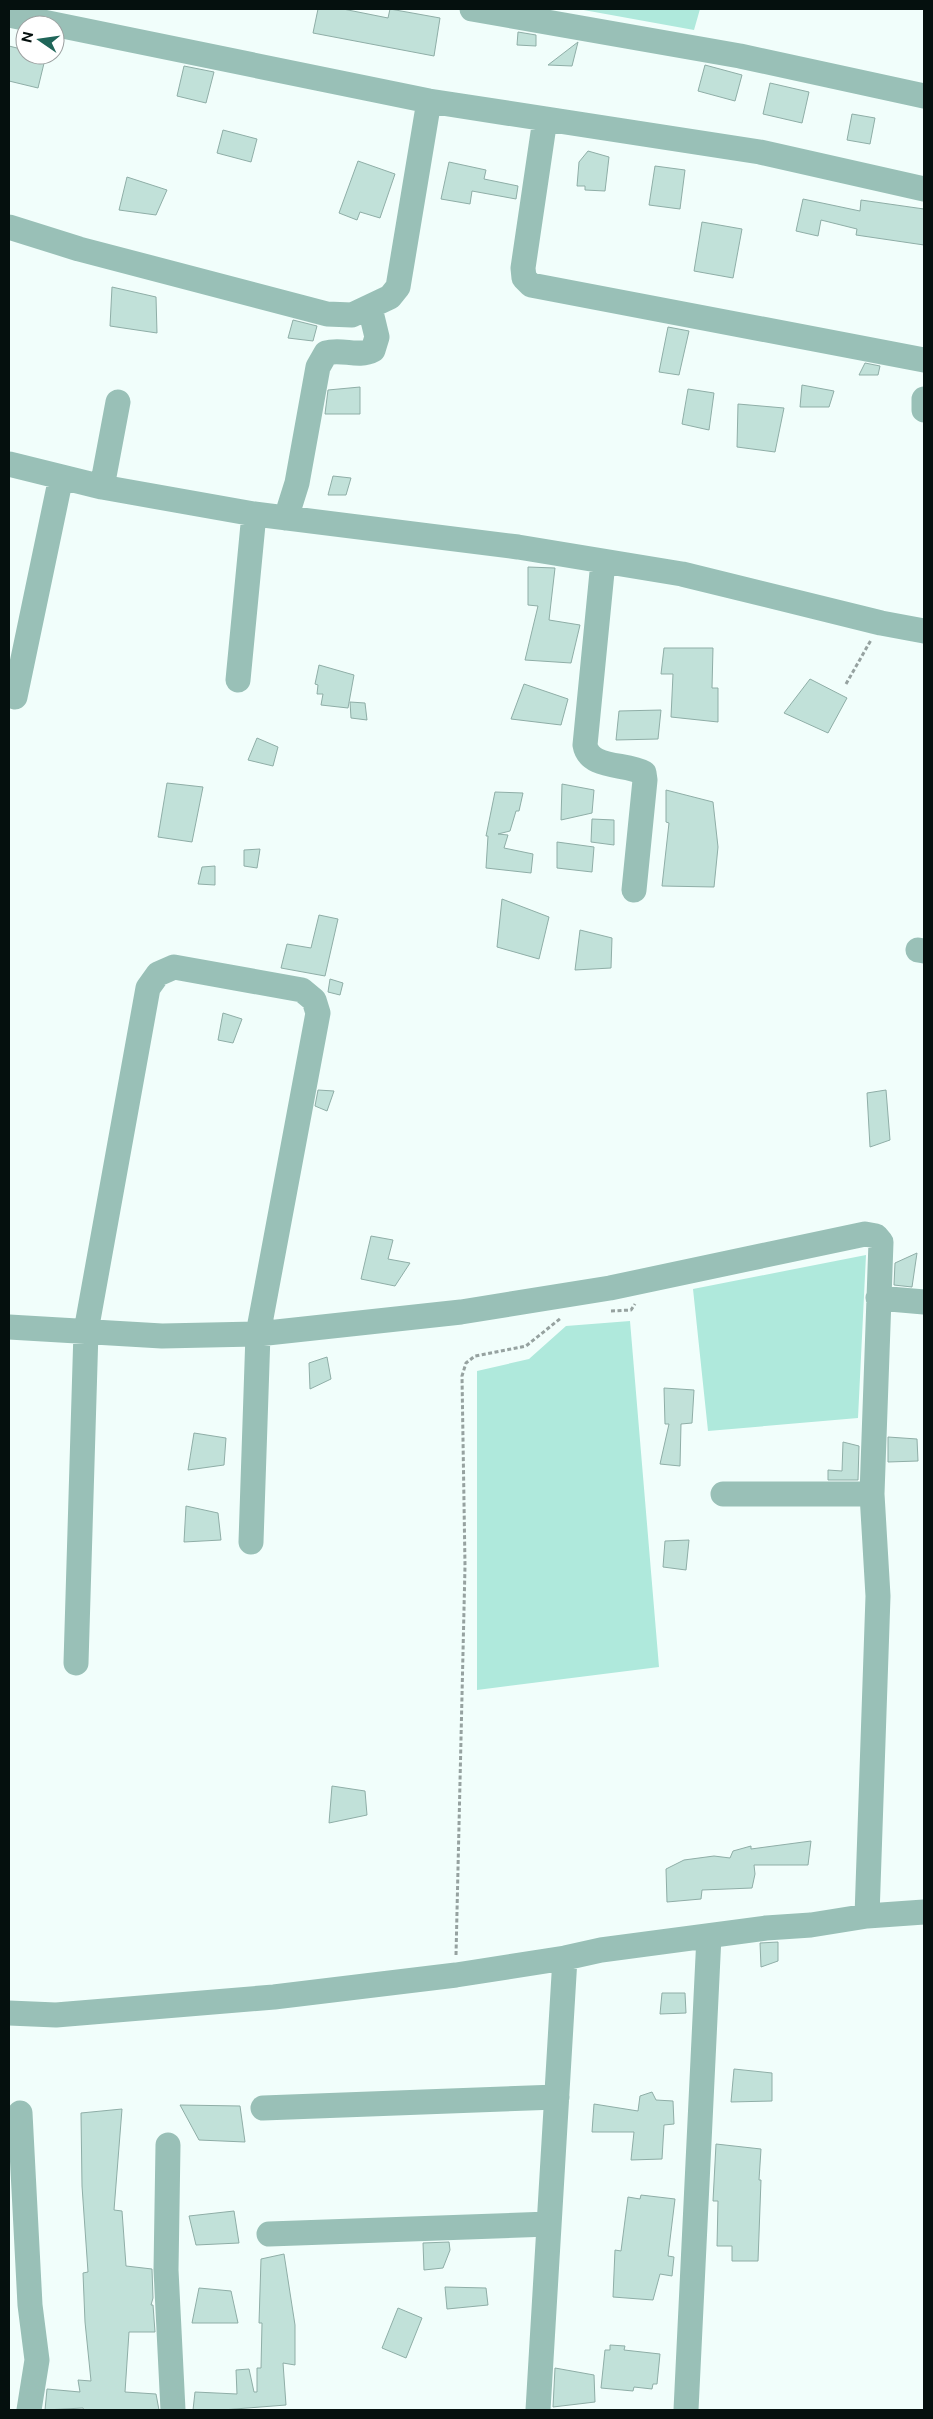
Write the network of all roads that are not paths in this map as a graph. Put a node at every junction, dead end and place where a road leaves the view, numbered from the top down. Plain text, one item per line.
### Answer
1 (472, 9) edge
2 (9, 15) edge
3 (924, 96) edge
4 (429, 101) junction
5 (545, 119) junction
6 (924, 189) edge
7 (9, 227) edge
8 (370, 308) junction
9 (924, 360) edge
10 (924, 399) edge
11 (118, 402) dead end
12 (924, 410) edge
13 (9, 464) edge
14 (61, 477) junction
15 (102, 487) junction
16 (254, 514) junction
17 (286, 518) junction
18 (603, 562) junction
19 (924, 631) edge
20 (238, 680) dead end
21 (15, 697) dead end
22 (634, 890) dead end
23 (878, 1298) junction
24 (924, 1302) edge
25 (9, 1328) edge
26 (86, 1331) junction
27 (258, 1334) junction
28 (723, 1494) dead end
29 (872, 1494) junction
30 (251, 1542) dead end
31 (76, 1663) dead end
32 (924, 1912) edge
33 (867, 1916) junction
34 (709, 1936) junction
35 (565, 1958) junction
36 (9, 2013) edge
37 (557, 2097) junction
38 (263, 2108) dead end
39 (20, 2113) dead end
40 (168, 2145) dead end
41 (549, 2224) junction
42 (269, 2234) dead end
43 (29, 2410) edge
44 (172, 2410) edge
45 (538, 2410) edge
46 (686, 2410) edge

1 - 3 street
2 - 4 street
4 - 5 street
4 - 8 street
5 - 6 street
5 - 9 street
7 - 8 street
8 - 17 street
10 - 12 street
11 - 15 street
13 - 14 street
14 - 15 street
14 - 21 street
15 - 16 street
16 - 17 street
16 - 20 street
17 - 18 street
18 - 19 street
18 - 22 street
23 - 24 street
23 - 27 street
23 - 29 street
25 - 26 street
26 - 27 street
26 - 27 street
26 - 31 street
27 - 30 street
28 - 29 street
29 - 33 street
32 - 33 street
33 - 34 street
34 - 35 street
34 - 46 street
35 - 36 street
35 - 37 street
37 - 38 street
37 - 41 street
39 - 43 street
40 - 44 street
41 - 42 street
41 - 45 street

